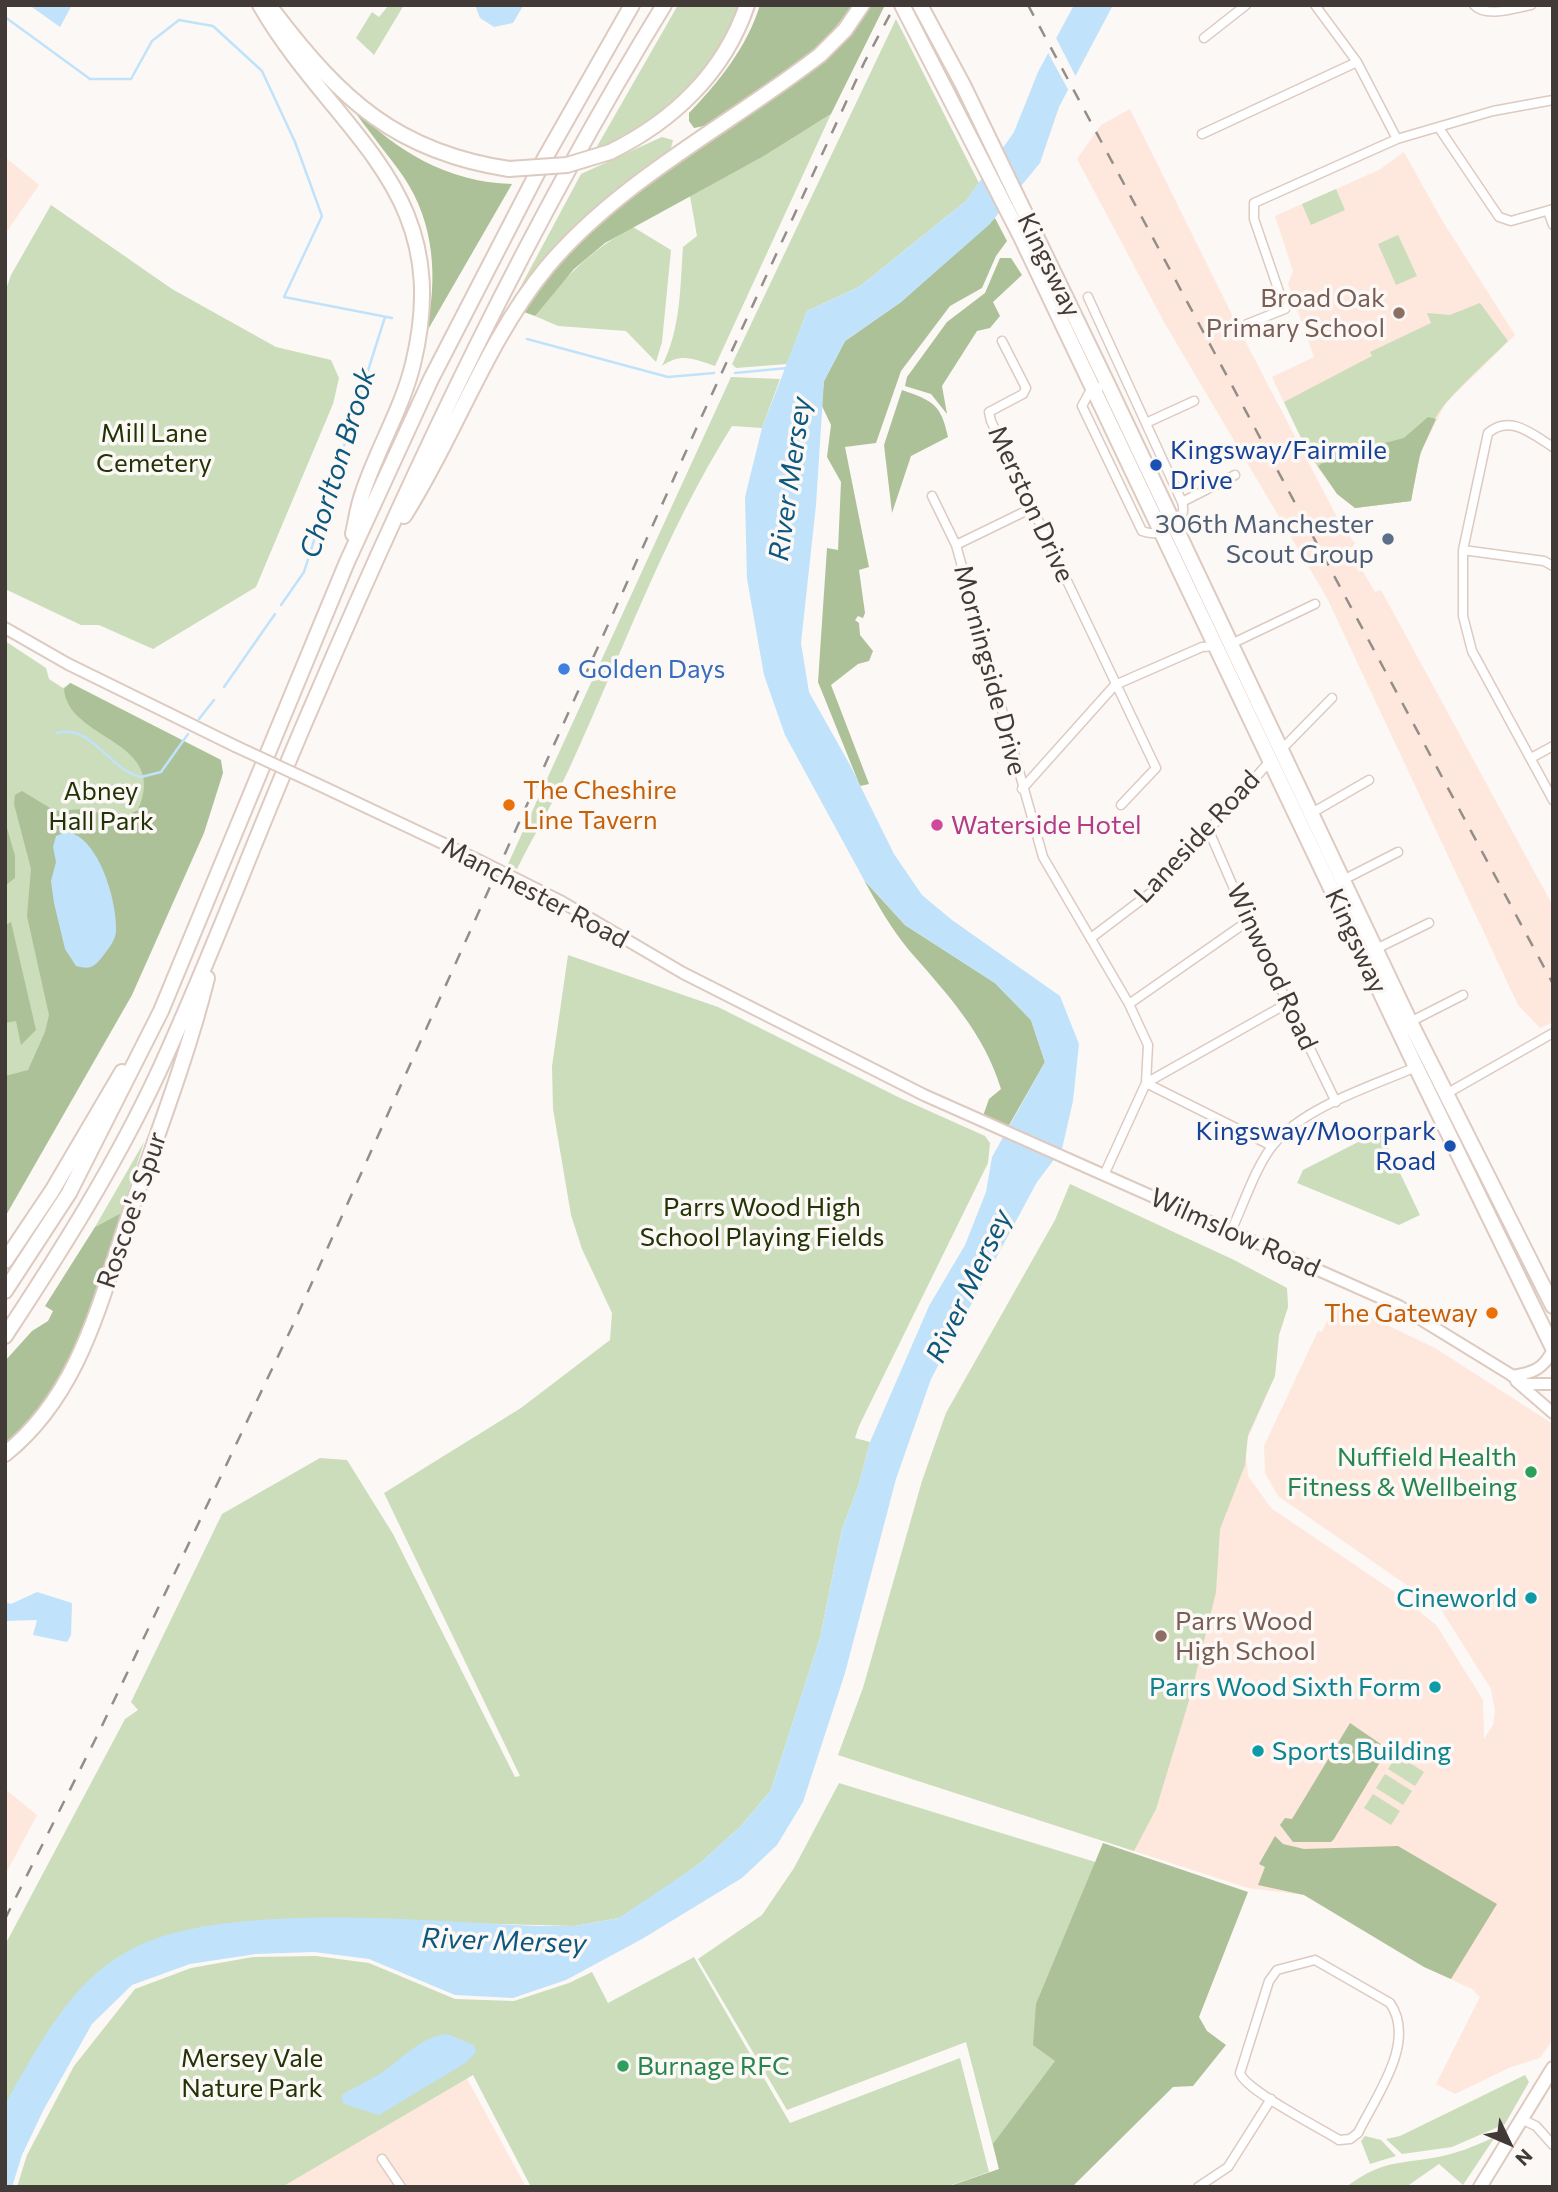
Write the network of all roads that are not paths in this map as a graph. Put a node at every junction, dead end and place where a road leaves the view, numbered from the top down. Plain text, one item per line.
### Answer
1 (260, 5) edge
2 (269, 5) edge
3 (632, 5) edge
4 (664, 5) edge
5 (747, 5) edge
6 (862, 5) edge
7 (920, 5) edge
8 (931, 5) edge
9 (1246, 5) edge
10 (1315, 5) edge
11 (1474, 5) edge
12 (1531, 5) edge
13 (903, 8) edge
14 (1204, 38) dead end
15 (1357, 62) junction
16 (961, 82) junction
17 (1553, 100) edge
18 (974, 126) junction
19 (1439, 128) junction
20 (1202, 134) dead end
21 (1397, 139) junction
22 (1550, 210) edge
23 (1553, 225) edge
24 (1088, 297) dead end
25 (1247, 324) dead end
26 (1002, 341) dead end
27 (1100, 386) junction
28 (1194, 401) dead end
29 (1146, 424) junction
30 (1553, 447) edge
31 (1234, 475) dead end
32 (932, 496) dead end
33 (1182, 502) junction
34 (1034, 508) junction
35 (1169, 529) junction
36 (957, 545) junction
37 (1463, 550) junction
38 (347, 562) junction
39 (1553, 566) edge
40 (370, 571) junction
41 (1315, 604) dead end
42 (5, 628) edge
43 (1222, 645) junction
44 (1115, 685) junction
45 (1332, 698) dead end
46 (1553, 746) edge
47 (1275, 755) junction
48 (1531, 758) junction
49 (1369, 780) dead end
50 (1022, 789) junction
51 (1553, 800) edge
52 (1121, 805) dead end
53 (1310, 814) junction
54 (1209, 831) junction
55 (1398, 852) dead end
56 (1343, 880) junction
57 (1248, 921) junction
58 (1429, 923) dead end
59 (1091, 938) junction
60 (215, 943) junction
61 (1376, 949) junction
62 (1463, 995) dead end
63 (1289, 1003) junction
64 (1129, 1004) junction
65 (161, 1011) junction
66 (1410, 1022) junction
67 (1553, 1033) edge
68 (1416, 1067) junction
69 (1146, 1083) junction
70 (1446, 1094) junction
71 (1336, 1102) junction
72 (1272, 1146) junction
73 (1065, 1159) joint
74 (1104, 1175) junction
75 (1231, 1231) junction
76 (5, 1261) edge
77 (5, 1291) edge
78 (1553, 1306) edge
79 (5, 1336) edge
80 (1553, 1348) edge
81 (1512, 1376) junction
82 (1553, 1384) edge
83 (1553, 1413) edge
84 (5, 1454) edge
85 (1550, 2074) edge
86 (1271, 2099) junction
87 (1528, 2122) junction
88 (1553, 2145) edge
89 (382, 2159) dead end
90 (401, 2187) edge
91 (1198, 2187) edge
92 (1480, 2187) edge

1 - 38 highway
2 - 5 highway, bridge
3 - 38 highway
4 - 40 highway
6 - 40 highway
7 - 16 highway, Kingsway
8 - 16 highway
9 - 14 street
10 - 15 street
11 - 12 street
13 - 18 highway, Kingsway
15 - 20 street
15 - 21 street
16 - 18 highway, Kingsway
17 - 19 street
18 - 27 highway, Kingsway
19 - 21 street
19 - 22 street
21 - 25 street
22 - 23 street
24 - 29 street, Kingsway
26 - 34 street, Merston Drive
27 - 35 highway, Kingsway
27 - 35 street
28 - 29 street
29 - 33 street, Kingsway
30 - 37 street
31 - 33 street
32 - 36 street, Morningside Drive
33 - 35 street
34 - 36 street, Morningside Drive
34 - 44 street, Merston Drive
35 - 43 highway, Kingsway
36 - 50 street, Morningside Drive
37 - 39 street
37 - 48 street
38 - 65 highway
40 - 60 highway
41 - 43 street
42 - 73 main road, Manchester Road, bridge
43 - 44 street
43 - 47 highway, Kingsway
44 - 50 street
44 - 52 street, Merston Drive
45 - 47 street, Laneside Road
46 - 48 street
47 - 53 highway, Kingsway
47 - 54 street, Laneside Road
47 - 68 highway, Kingsway
48 - 51 street
49 - 53 street
50 - 59 street, Morningside Drive
53 - 56 highway, Kingsway
54 - 57 street, Winwood Road
54 - 59 street, Laneside Road
55 - 56 street
56 - 61 highway, Kingsway
57 - 63 street, Winwood Road
57 - 64 street
58 - 61 street
59 - 64 street, Morningside Drive
60 - 79 highway
60 - 84 highway, Roscoe's Spur
61 - 66 highway, Kingsway
62 - 66 street
63 - 69 street
63 - 71 street, Winwood Road
64 - 69 street, Morningside Drive
65 - 76 highway
65 - 77 highway
66 - 70 highway, Kingsway
67 - 70 street
68 - 71 street
68 - 80 highway, Kingsway
69 - 72 street
69 - 74 street, Morningside Drive
70 - 78 highway, Kingsway
71 - 72 street
72 - 75 street
73 - 74 main road, Wilmslow Road
74 - 75 main road, Wilmslow Road
75 - 81 main road, Wilmslow Road
80 - 81 main road
81 - 82 main road, Wilmslow Road
81 - 83 main road, Wilmslow Road
85 - 87 main road
86 - 86 street
86 - 91 street
87 - 88 street
87 - 92 main road
89 - 90 street

